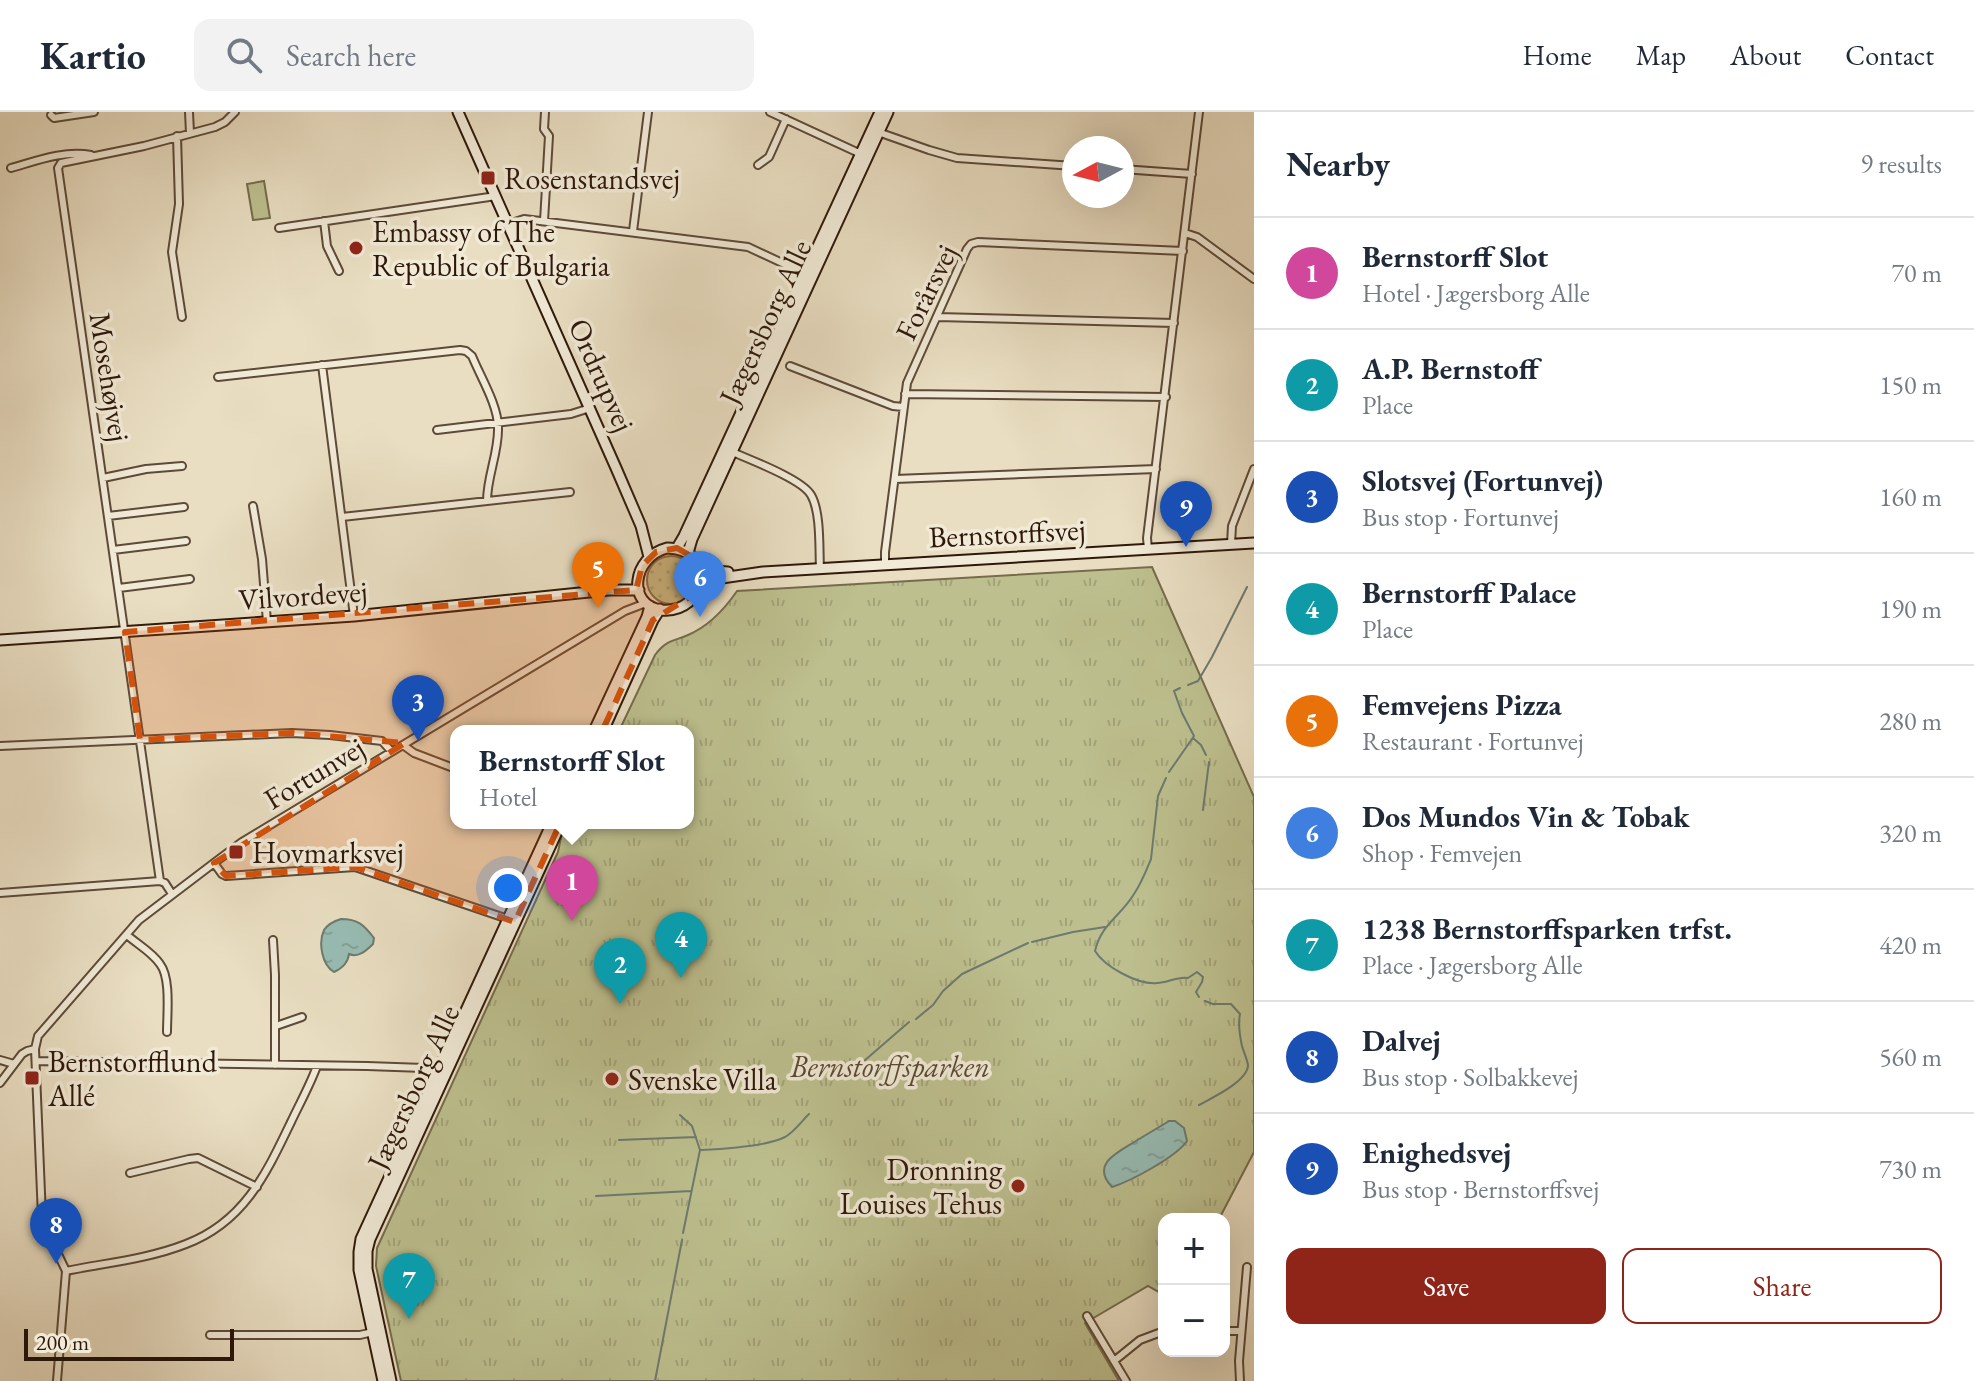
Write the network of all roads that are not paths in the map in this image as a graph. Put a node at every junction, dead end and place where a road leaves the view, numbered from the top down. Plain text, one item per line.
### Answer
1 (94, 112) edge
2 (189, 112) edge
3 (235, 112) edge
4 (458, 112) edge
5 (545, 112) edge
6 (648, 112) edge
7 (770, 112) edge
8 (880, 112) edge
9 (888, 112) edge
10 (1199, 112) edge
11 (51, 115) dead end
12 (786, 119) junction
13 (875, 131) junction
14 (190, 133) junction
15 (177, 136) junction
16 (94, 156) junction
17 (864, 156) junction
18 (758, 165) dead end
19 (1062, 165) edge
20 (11, 168) dead end
21 (1134, 170) edge
22 (1192, 174) junction
23 (496, 196) junction
24 (324, 221) junction
25 (544, 221) junction
26 (509, 224) junction
27 (279, 228) dead end
28 (633, 231) junction
29 (1185, 233) junction
30 (1183, 251) junction
31 (1254, 268) edge
32 (339, 271) dead end
33 (809, 275) junction
34 (1251, 277) edge
35 (182, 317) dead end
36 (937, 317) junction
37 (1174, 323) junction
38 (322, 365) junction
39 (790, 366) dead end
40 (218, 377) dead end
41 (905, 394) junction
42 (1166, 397) junction
43 (903, 407) junction
44 (590, 408) junction
45 (498, 423) junction
46 (437, 430) dead end
47 (728, 450) junction
48 (182, 466) dead end
49 (1156, 469) junction
50 (1254, 469) edge
51 (103, 478) junction
52 (895, 479) junction
53 (570, 492) dead end
54 (487, 501) junction
55 (253, 506) dead end
56 (184, 507) dead end
57 (108, 516) junction
58 (342, 517) junction
59 (641, 526) junction
60 (186, 541) dead end
61 (1254, 543) edge
62 (1231, 544) junction
63 (677, 548) junction
64 (1148, 549) junction
65 (113, 550) junction
66 (660, 550) junction
67 (688, 553) junction
68 (649, 557) junction
69 (885, 565) junction
70 (820, 569) junction
71 (701, 576) junction
72 (190, 579) dead end
73 (119, 588) junction
74 (646, 597) junction
75 (354, 616) junction
76 (267, 622) junction
77 (125, 632) junction
78 (0, 640) edge
79 (597, 725) edge
80 (606, 725) edge
81 (140, 740) junction
82 (403, 745) junction
83 (0, 746) edge
84 (391, 751) junction
85 (450, 767) edge
86 (550, 829) edge
87 (558, 829) edge
88 (214, 863) junction
89 (160, 881) junction
90 (0, 893) edge
91 (172, 894) junction
92 (512, 920) junction
93 (127, 935) junction
94 (273, 940) dead end
95 (302, 1017) dead end
96 (276, 1026) junction
97 (167, 1032) dead end
98 (35, 1049) junction
99 (0, 1060) edge
100 (36, 1061) junction
101 (14, 1064) junction
102 (275, 1065) junction
103 (317, 1066) junction
104 (440, 1075) junction
105 (0, 1083) edge
106 (130, 1173) dead end
107 (257, 1187) junction
108 (1247, 1267) dead end
109 (66, 1271) junction
110 (1087, 1316) dead end
111 (1230, 1331) edge
112 (1241, 1331) junction
113 (376, 1332) junction
114 (1158, 1333) edge
115 (210, 1335) dead end
116 (1114, 1361) junction
117 (57, 1381) edge
118 (383, 1381) edge
119 (391, 1381) edge
120 (1126, 1381) edge
121 (1240, 1381) edge

1 - 11 street
2 - 14 street
3 - 14 street, Mosehøjvej
4 - 23 street, Ordrupvej
5 - 25 street
6 - 28 street
7 - 12 street
8 - 13 street, Jægersborg Alle
9 - 13 street, Jægersborg Alle
10 - 22 street
12 - 17 street
12 - 18 street
13 - 17 street, Jægersborg Alle
13 - 19 street
14 - 15 street, Mosehøjvej
15 - 16 street, Mosehøjvej
15 - 35 street
16 - 20 street, Mosehøjvej
16 - 51 street, Mosehøjvej
17 - 33 street, Jægersborg Alle
21 - 22 street
22 - 29 street
23 - 24 street
23 - 26 street, Ordrupvej
24 - 27 street
24 - 32 street
25 - 26 street
25 - 28 street
26 - 44 street, Ordrupvej
28 - 33 street
29 - 30 street
29 - 34 street
30 - 36 street, Forårsvej
30 - 37 street
31 - 34 street
33 - 47 street, Jægersborg Alle
36 - 37 street
36 - 41 street, Forårsvej
37 - 42 street
38 - 40 street
38 - 45 street
38 - 58 street
39 - 43 street
41 - 42 street
41 - 43 street, Forårsvej
42 - 49 street
43 - 52 street, Forårsvej
44 - 45 street
44 - 59 street, Ordrupvej
45 - 46 street
45 - 54 street
47 - 63 street, Jægersborg Alle
47 - 67 street, Jægersborg Alle
47 - 70 street
48 - 51 street
49 - 52 street
49 - 64 street
50 - 62 street
51 - 57 street, Mosehøjvej
52 - 69 street, Forårsvej
53 - 54 street
54 - 58 street
55 - 76 street
56 - 57 street
57 - 65 street, Mosehøjvej
58 - 75 street
59 - 66 street, Ordrupvej
59 - 68 street, Ordrupvej
60 - 65 street
61 - 62 street, Bernstorffsvej
62 - 64 street, Bernstorffsvej
63 - 66 street
63 - 67 street
64 - 69 street, Bernstorffsvej
65 - 73 street, Mosehøjvej
66 - 68 street
67 - 71 street
68 - 74 street
69 - 70 street, Bernstorffsvej
70 - 71 street, Bernstorffsvej
71 - 74 street
72 - 73 street
73 - 77 street, Mosehøjvej
74 - 75 street, Vilvordevej
74 - 79 street
74 - 80 street
74 - 82 street, Fortunvej
75 - 76 street, Vilvordevej
76 - 77 street, Vilvordevej
77 - 78 street, Vilvordevej
77 - 81 street, Mosehøjvej
81 - 83 street
81 - 84 street
81 - 89 street, Mosehøjvej
82 - 84 street, Fortunvej
82 - 85 street
84 - 88 street, Fortunvej
86 - 92 street, Jægersborg Alle
87 - 92 street, Jægersborg Alle
88 - 91 street, Fortunvej
88 - 92 street
89 - 90 street
89 - 91 street
91 - 93 street, Fortunvej
92 - 104 street, Jægersborg Alle
93 - 97 street
93 - 98 street, Fortunvej
94 - 96 street
95 - 96 street
96 - 102 street
98 - 100 street
98 - 101 street, Fortunvej
99 - 101 street
100 - 102 street
100 - 109 street
101 - 105 street, Fortunvej
102 - 103 street
103 - 104 street
103 - 107 street
104 - 113 street, Jægersborg Alle
106 - 107 street
107 - 109 street
108 - 112 street
109 - 117 street
110 - 116 street
111 - 112 street
112 - 121 street
113 - 115 street
113 - 118 street, Jægersborg Alle
113 - 119 street, Jægersborg Alle
114 - 116 street
116 - 120 street

